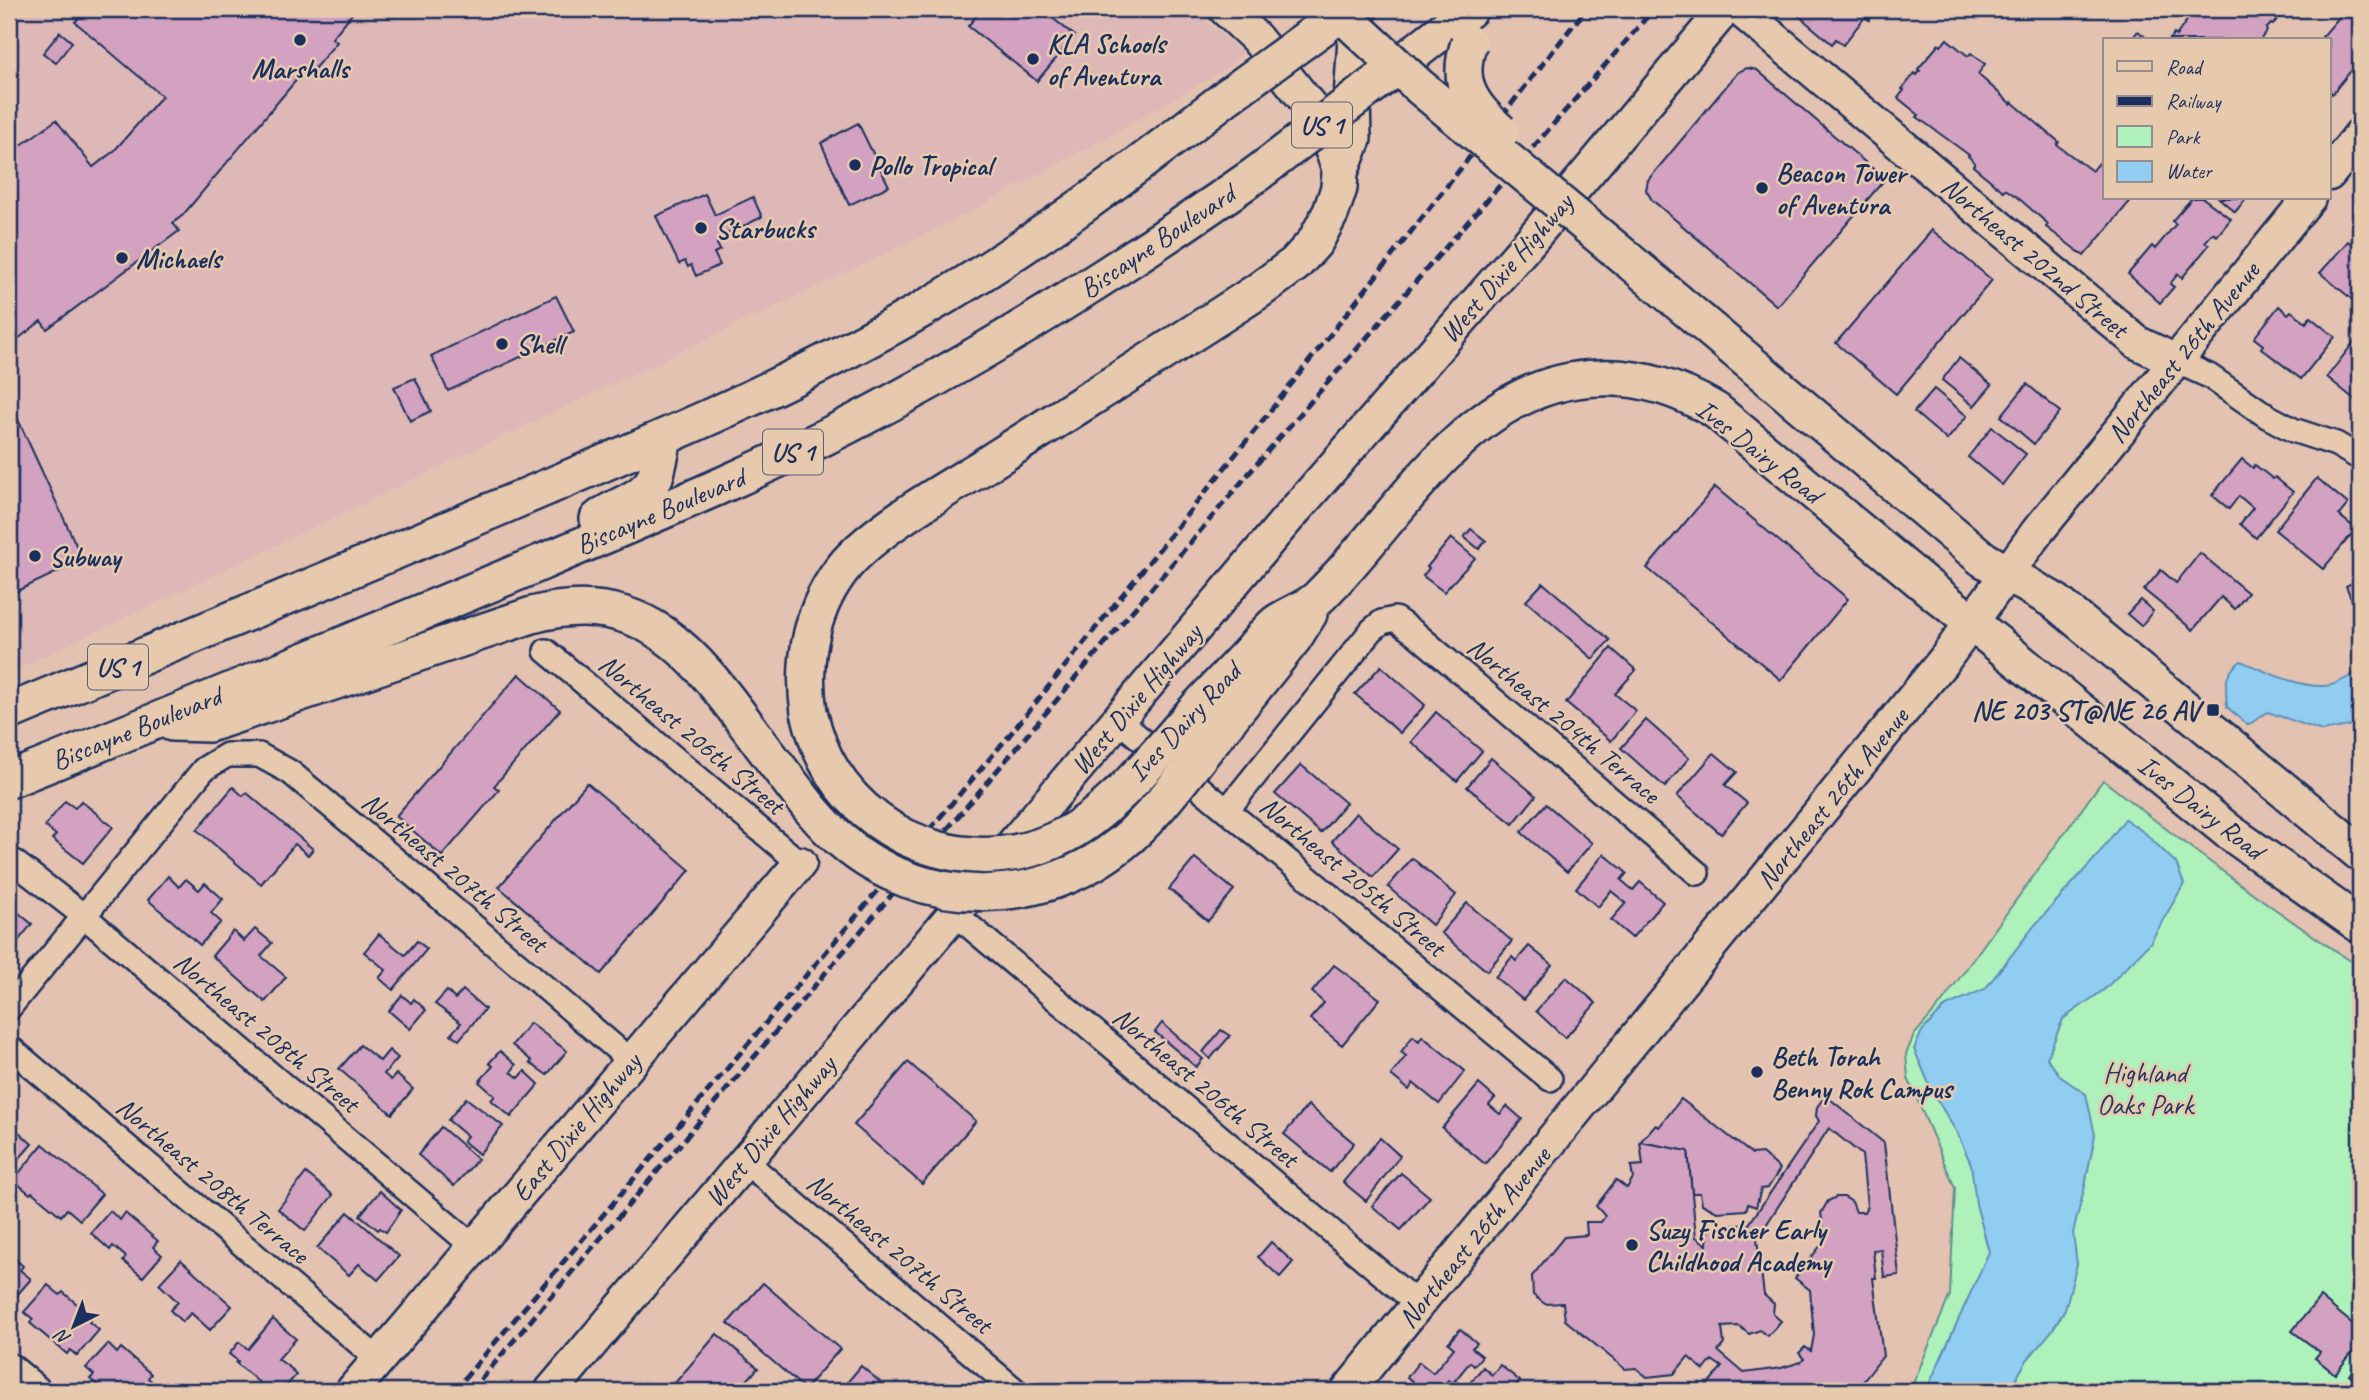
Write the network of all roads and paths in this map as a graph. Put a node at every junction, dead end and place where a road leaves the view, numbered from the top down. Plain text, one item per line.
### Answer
1 (1225, 9) edge
2 (1488, 9) edge
3 (1725, 9) edge
4 (1739, 9) edge
5 (1337, 12) edge
6 (1464, 26) edge
7 (1396, 67) junction
8 (2360, 135) edge
9 (1340, 172) junction
10 (1521, 172) junction
11 (2330, 173) edge
12 (2307, 200) edge
13 (2176, 361) junction
14 (664, 439) junction
15 (2360, 458) edge
16 (552, 557) junction
17 (2008, 573) junction
18 (1972, 623) junction
19 (546, 651) dead end
20 (9, 712) edge
21 (1211, 717) junction
22 (1118, 720) junction
23 (151, 722) junction
24 (9, 783) edge
25 (1227, 810) junction
26 (2360, 853) edge
27 (12, 856) edge
28 (800, 863) joint
29 (1697, 873) dead end
30 (954, 914) junction
31 (84, 916) junction
32 (2360, 925) edge
33 (9, 1008) edge
34 (9, 1047) edge
35 (632, 1062) junction
36 (1550, 1079) dead end
37 (745, 1161) junction
38 (474, 1247) junction
39 (1419, 1305) junction
40 (379, 1360) junction
41 (1358, 1387) edge
42 (352, 1391) edge
43 (551, 1391) edge
44 (1016, 1391) edge

1 - 9 main road
2 - 6 main road
3 - 22 main road, West Dixie Highway
4 - 13 main road, Northeast 202nd Street
5 - 7 main road, bridge
5 - 9 main road, Ives Dairy Road
5 - 14 main road, US 1, bridge
6 - 7 main road, Biscayne Boulevard / US 1
6 - 10 main road, bridge
7 - 10 main road, bridge
7 - 16 main road, Biscayne Boulevard / US 1, bridge
8 - 11 main road
9 - 21 main road, Ives Dairy Road, bridge
10 - 17 main road, bridge
12 - 13 main road, Northeast 26th Avenue
13 - 15 street, Northeast 202nd Street
13 - 17 main road, Northeast 26th Avenue
14 - 16 main road
14 - 20 main road, US 1
16 - 23 main road, Biscayne Boulevard / US 1
17 - 18 main road, Northeast 26th Avenue
17 - 26 main road
18 - 21 main road, Ives Dairy Road
18 - 32 main road, Ives Dairy Road
18 - 39 main road, Northeast 26th Avenue
19 - 28 street, Northeast 206th Street
21 - 23 main road, bridge
22 - 25 street, Northeast 205th Street
22 - 30 main road, West Dixie Highway
23 - 24 main road, Biscayne Boulevard / US 1
25 - 29 street, Northeast 204th Terrace
25 - 36 street, Northeast 205th Street
27 - 31 street, Northeast 208th Street
28 - 35 main road, East Dixie Highway
30 - 37 main road, West Dixie Highway
30 - 39 street, Northeast 206th Street
31 - 33 street
31 - 35 street, Northeast 207th Street
31 - 38 street, Northeast 208th Street
34 - 40 street, Northeast 208th Terrace
35 - 38 main road, East Dixie Highway
37 - 43 main road, West Dixie Highway
37 - 44 street, Northeast 207th Street
38 - 40 main road, East Dixie Highway
39 - 41 main road, Northeast 26th Avenue
40 - 42 main road, East Dixie Highway

